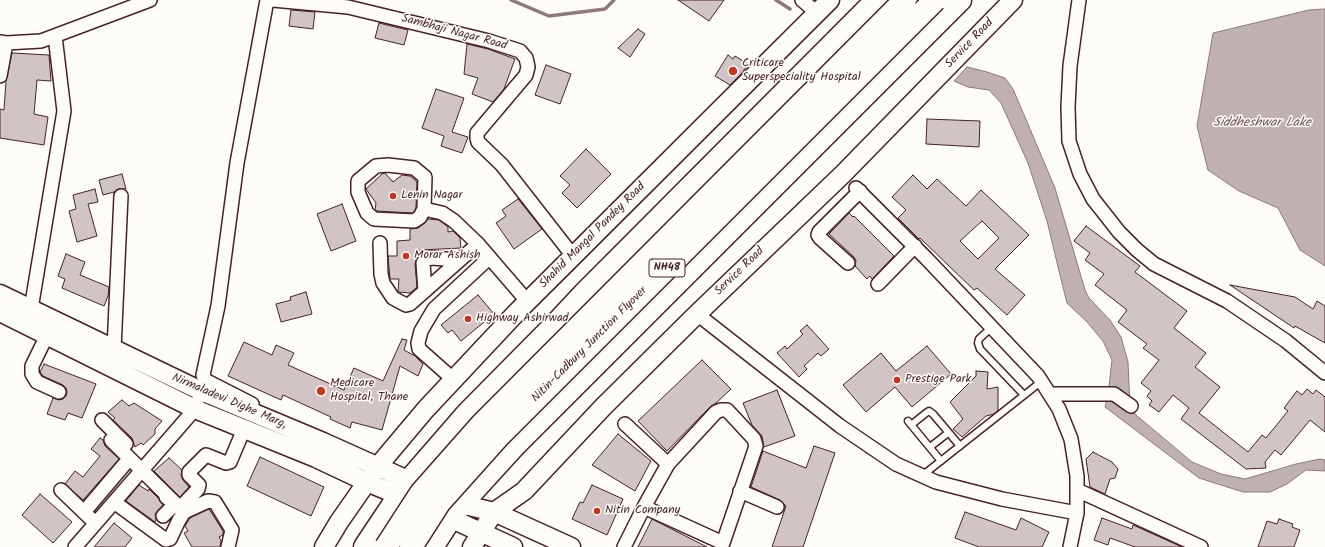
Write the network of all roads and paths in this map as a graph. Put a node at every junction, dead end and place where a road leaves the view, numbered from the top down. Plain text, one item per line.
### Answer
1 (150, 0) edge
2 (267, 0) edge
3 (272, 0) edge
4 (802, 0) edge
5 (878, 0) edge
6 (906, 0) edge
7 (935, 0) edge
8 (960, 0) edge
9 (1013, 0) edge
10 (1079, 0) edge
11 (825, 3) edge
12 (56, 36) junction
13 (3, 42) edge
14 (0, 76) edge
15 (121, 196) dead end
16 (424, 209) junction
17 (380, 243) dead end
18 (478, 244) junction
19 (915, 246) junction
20 (572, 256) junction
21 (489, 258) junction
22 (458, 260) junction
23 (848, 264) dead end
24 (878, 284) dead end
25 (425, 291) junction
26 (0, 294) edge
27 (527, 301) junction
28 (31, 309) junction
29 (0, 312) edge
30 (697, 314) junction
31 (50, 327) junction
32 (992, 327) junction
33 (114, 349) junction
34 (1325, 373) edge
35 (453, 380) junction
36 (1042, 381) junction
37 (200, 390) junction
38 (59, 392) dead end
39 (1050, 394) junction
40 (1024, 395) junction
41 (1131, 406) dead end
42 (195, 409) junction
43 (102, 420) dead end
44 (625, 424) dead end
45 (244, 429) junction
46 (452, 431) junction
47 (948, 432) junction
48 (111, 440) dead end
49 (323, 442) junction
50 (960, 446) junction
51 (930, 447) junction
52 (129, 459) junction
53 (941, 461) junction
54 (668, 464) junction
55 (378, 466) junction
56 (492, 470) junction
57 (140, 471) junction
58 (923, 475) junction
59 (367, 482) junction
60 (404, 488) junction
61 (61, 490) dead end
62 (1077, 490) junction
63 (740, 491) junction
64 (114, 502) junction
65 (177, 506) junction
66 (644, 507) junction
67 (777, 507) dead end
68 (456, 511) junction
69 (84, 512) junction
70 (494, 512) junction
71 (1077, 513) junction
72 (163, 516) dead end
73 (96, 523) junction
74 (477, 540) edge
75 (728, 545) edge
76 (75, 547) edge
77 (228, 547) edge
78 (324, 547) edge
79 (365, 547) edge
80 (386, 547) edge
81 (411, 547) edge
82 (432, 547) edge
83 (513, 547) edge
84 (571, 547) edge
85 (624, 547) edge
86 (1070, 547) edge
87 (1201, 547) edge

1 - 12 street
2 - 3 street, Sambhaji Nagar Road
2 - 49 street
3 - 20 street, Sambhaji Nagar Road
4 - 11 street
5 - 46 highway
6 - 80 highway, Nitin-Cadbury Junction Flyover / NH48, bridge
7 - 81 highway, Nitin-Cadbury Junction Flyover / NH48, bridge
8 - 56 highway
9 - 30 street, Service Road
10 - 34 street
11 - 20 street, Shahid Mangal Pandey Road
12 - 13 street
12 - 28 street
13 - 14 street
15 - 33 street
16 - 16 street
16 - 18 street
17 - 25 street
18 - 21 street
18 - 22 street
19 - 23 street
19 - 24 street
19 - 32 street
20 - 27 street, Shahid Mangal Pandey Road
21 - 27 street
21 - 35 street
22 - 25 street
22 - 25 street
26 - 28 street, Nirmaladevi Dighe Marg,
27 - 35 street, Shahid Mangal Pandey Road
28 - 31 street, Nirmaladevi Dighe Marg,
29 - 31 street, Nirmaladevi Dighe Marg,
30 - 58 street
30 - 70 street, Service Road
31 - 33 street, Nirmaladevi Dighe Marg,
31 - 38 street
31 - 42 street, Nirmaladevi Dighe Marg,
32 - 36 street
32 - 40 lane
33 - 37 street, Nirmaladevi Dighe Marg,
35 - 55 street, Shahid Mangal Pandey Road
36 - 39 street
36 - 40 lane
37 - 42 street
37 - 49 street, Nirmaladevi Dighe Marg,
39 - 41 street
39 - 62 street
40 - 50 lane
42 - 45 street, Nirmaladevi Dighe Marg,
42 - 57 street
43 - 57 street
44 - 54 street
45 - 59 street, Nirmaladevi Dighe Marg,
45 - 65 street
46 - 56 highway
46 - 60 highway
47 - 50 lane
47 - 51 lane
47 - 51 lane
48 - 52 street
49 - 55 street, Nirmaladevi Dighe Marg,
50 - 53 lane
51 - 53 lane
52 - 57 street
52 - 69 street
53 - 58 lane
54 - 63 street
54 - 66 street
55 - 59 street, Shahid Mangal Pandey Road
55 - 60 street, Nirmaladevi Dighe Marg,
56 - 68 highway
57 - 64 street
57 - 65 street
58 - 71 street
59 - 60 street, Nirmaladevi Dighe Marg,
59 - 78 street
60 - 68 street, Nirmaladevi Dighe Marg,
60 - 79 highway
61 - 69 street
62 - 71 street
62 - 87 street
63 - 67 street
63 - 75 street
64 - 65 street
64 - 73 street
65 - 72 street
65 - 77 street
66 - 75 street
66 - 85 street
68 - 70 street
68 - 74 street
68 - 82 highway
69 - 73 street
70 - 74 street, Service Road
70 - 84 street
71 - 86 street
73 - 76 street
74 - 83 street

